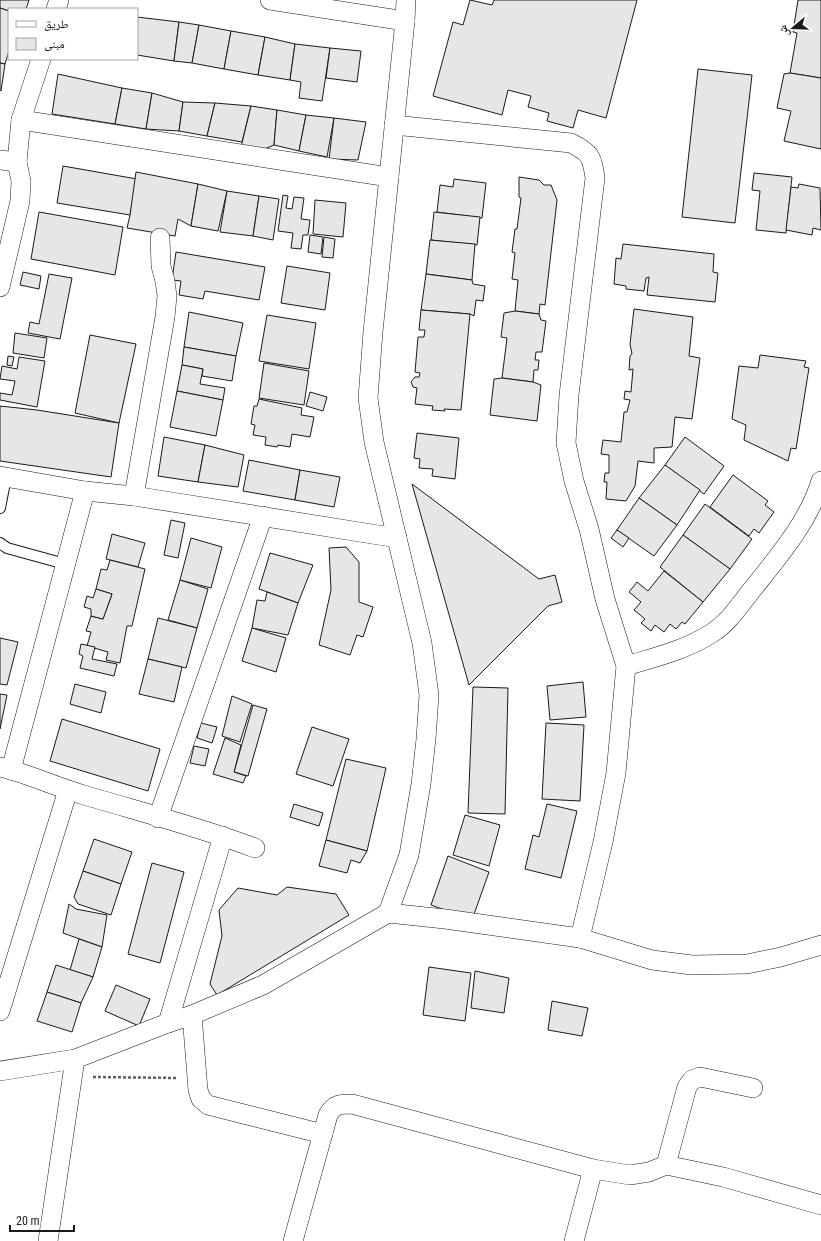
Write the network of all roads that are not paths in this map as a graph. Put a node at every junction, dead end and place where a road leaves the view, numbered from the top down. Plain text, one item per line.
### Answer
1 (270, 0) edge
2 (406, 0) edge
3 (405, 20) junction
4 (41, 60) edge
5 (21, 120) junction
6 (394, 125) junction
7 (8, 161) edge
8 (389, 177) junction
9 (160, 238) dead end
10 (0, 287) edge
11 (3, 476) edge
12 (821, 481) edge
13 (85, 491) junction
14 (134, 496) junction
15 (0, 508) edge
16 (263, 516) junction
17 (397, 538) junction
18 (0, 543) edge
19 (65, 564) junction
20 (626, 666) junction
21 (5, 768) edge
22 (68, 790) junction
23 (158, 818) junction
24 (223, 836) junction
25 (255, 848) dead end
26 (388, 913) junction
27 (580, 938) junction
28 (821, 945) edge
29 (0, 1011) edge
30 (192, 1015) junction
31 (168, 1023) junction
32 (74, 1068) junction
33 (0, 1071) edge
34 (753, 1088) dead end
35 (323, 1134) junction
36 (666, 1165) junction
37 (593, 1168) junction
38 (821, 1205) edge
39 (48, 1241) edge
40 (293, 1241) edge
41 (574, 1241) edge

1 - 3 street
2 - 3 street
3 - 6 street
4 - 5 street
5 - 7 street
5 - 8 street
6 - 8 street
6 - 20 street
7 - 10 street
8 - 17 street
9 - 14 street
11 - 13 street
11 - 15 lane
12 - 20 street
13 - 14 street
13 - 19 street
14 - 16 street
16 - 17 street
16 - 23 street
17 - 26 street
18 - 19 lane
19 - 21 street
20 - 27 street
21 - 22 street
22 - 23 street
22 - 29 street
23 - 24 street
24 - 25 street
24 - 31 street
26 - 27 street
26 - 30 street
27 - 28 street
30 - 31 street
30 - 35 street
31 - 32 street
32 - 33 street
32 - 39 street
34 - 36 street
35 - 37 street
35 - 40 street
36 - 37 street
36 - 38 street
37 - 41 street

